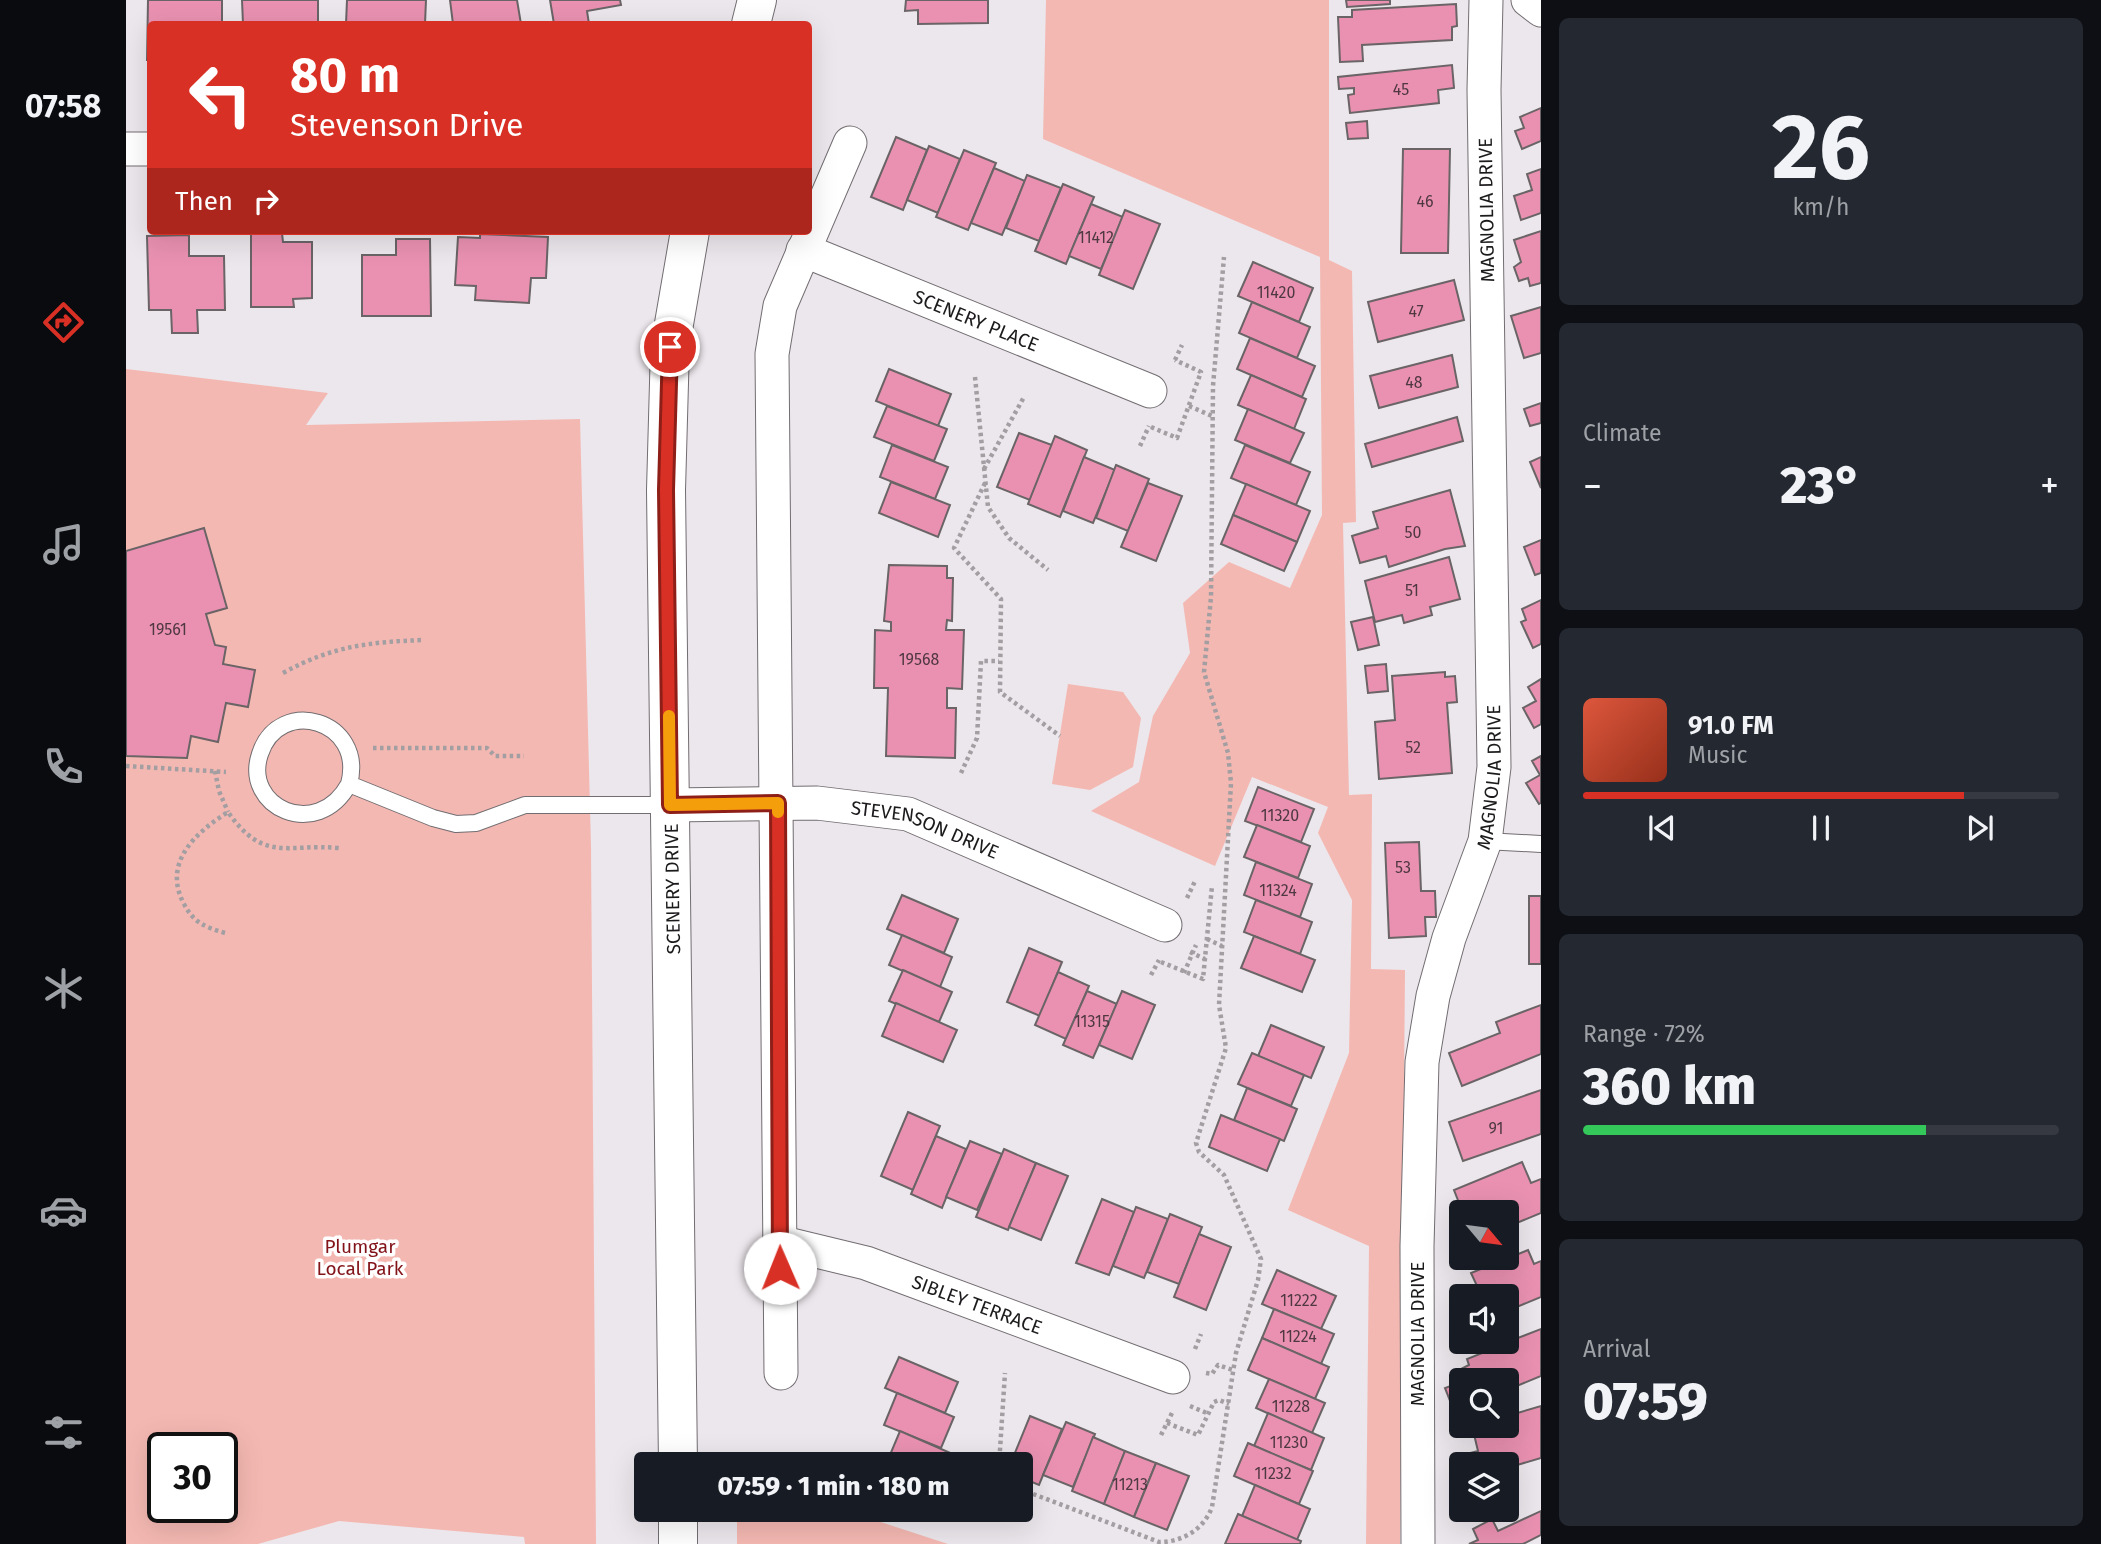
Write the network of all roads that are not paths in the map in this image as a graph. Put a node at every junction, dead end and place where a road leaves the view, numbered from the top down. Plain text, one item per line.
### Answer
1 (757, 0) edge
2 (1486, 0) edge
3 (1528, 0) edge
4 (1541, 10) edge
5 (752, 21) edge
6 (850, 143) dead end
7 (126, 149) edge
8 (147, 149) edge
9 (812, 230) edge
10 (689, 235) edge
11 (810, 235) edge
12 (803, 250) junction
13 (1150, 391) dead end
14 (349, 784) junction
15 (778, 803) junction
16 (670, 805) junction
17 (1485, 841) junction
18 (1541, 844) edge
19 (1165, 925) dead end
20 (779, 1242) junction
21 (781, 1373) dead end
22 (1173, 1377) dead end
23 (678, 1452) edge
24 (678, 1522) edge
25 (678, 1544) edge
26 (1418, 1544) edge

1 - 5 street
2 - 17 street, MAGNOLIA DRIVE
3 - 4 street
6 - 9 street
7 - 8 street
10 - 16 street, SCENERY DRIVE
11 - 12 street
12 - 13 street, SCENERY PLACE
12 - 15 street
14 - 14 lane
14 - 16 lane
15 - 16 street, STEVENSON DRIVE
15 - 19 street, STEVENSON DRIVE
15 - 20 street
16 - 23 street, SCENERY DRIVE
17 - 18 lane
17 - 26 street, MAGNOLIA DRIVE
20 - 21 street
20 - 22 street, SIBLEY TERRACE
24 - 25 street

